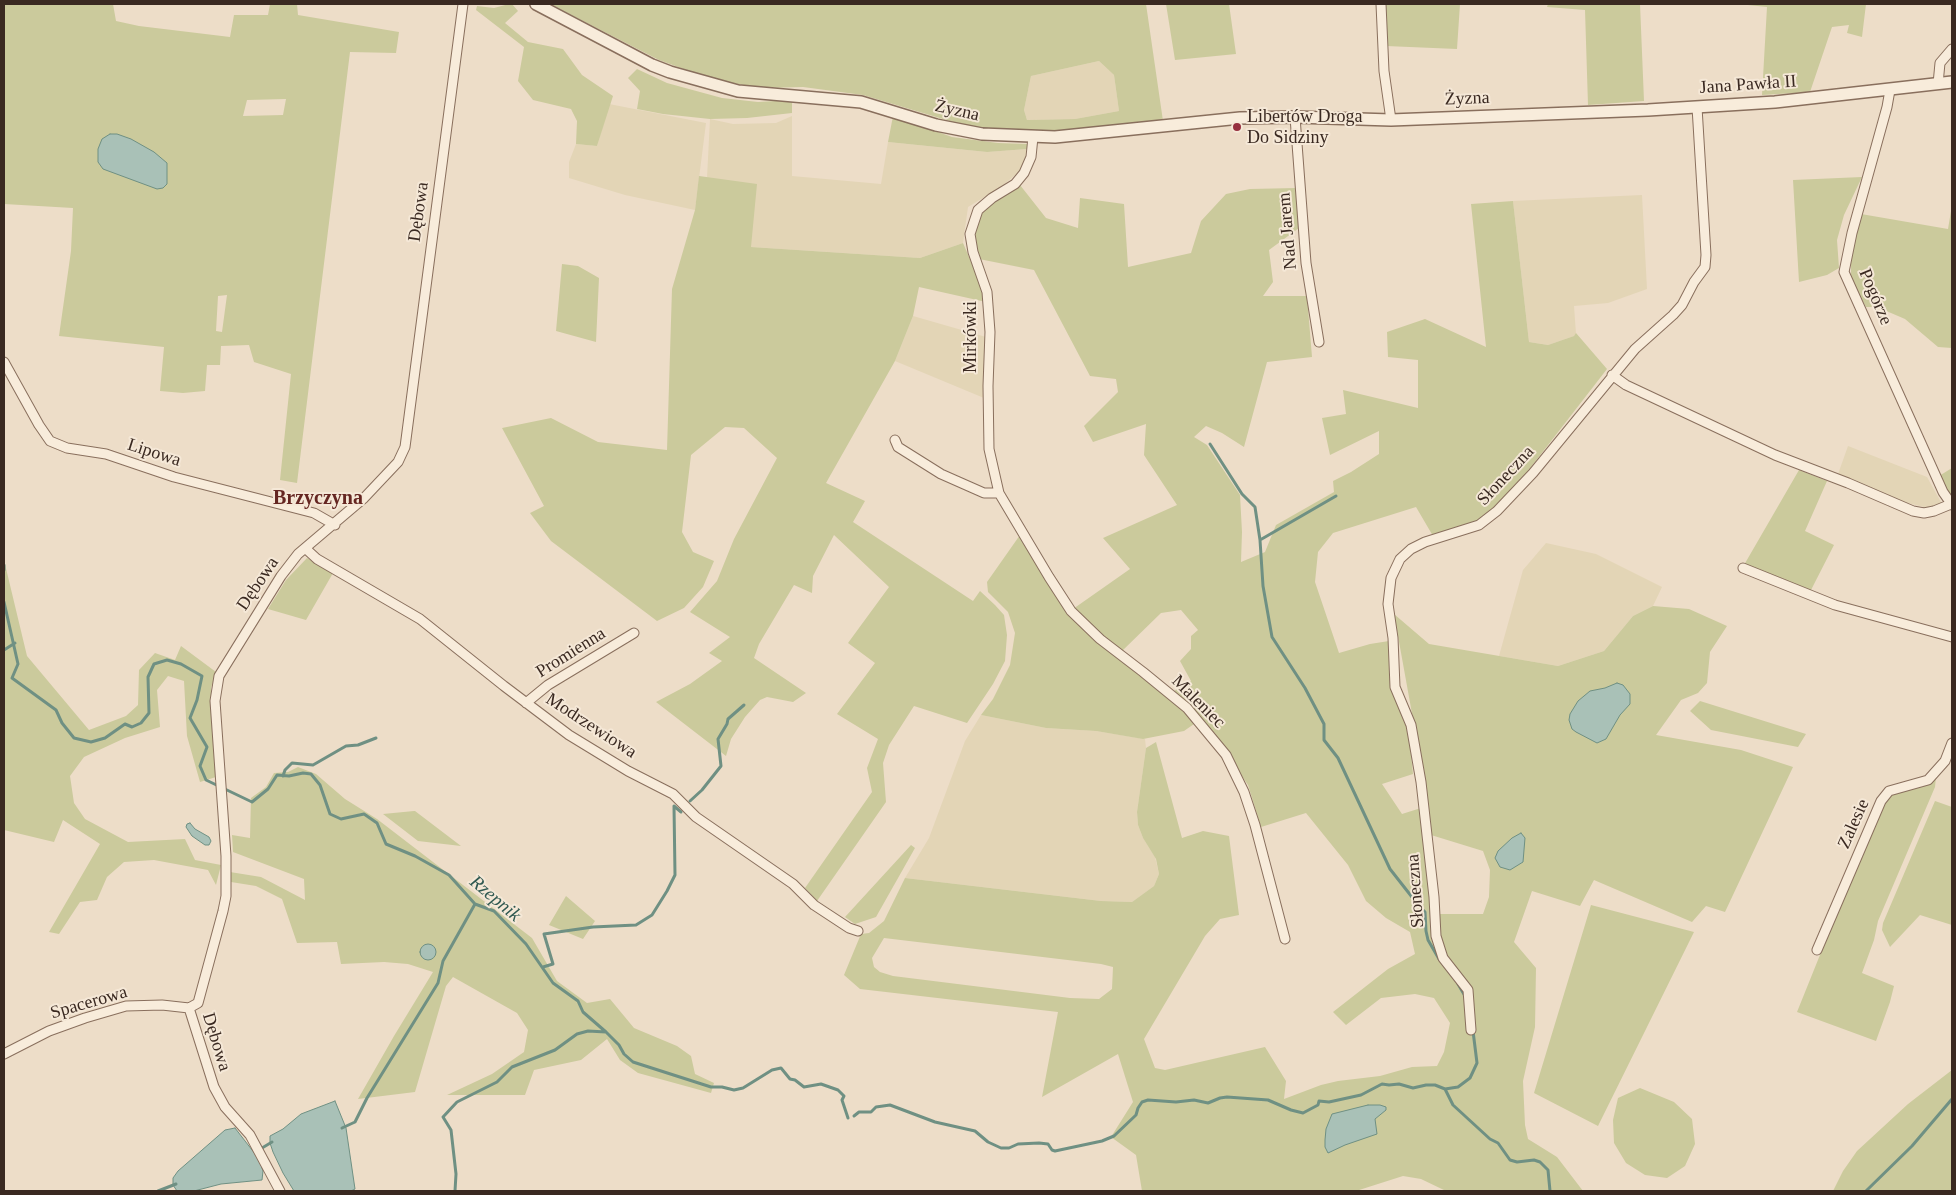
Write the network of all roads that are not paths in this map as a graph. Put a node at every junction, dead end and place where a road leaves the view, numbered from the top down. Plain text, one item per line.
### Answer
1 (463, 4) edge
2 (536, 4) edge
3 (1381, 4) edge
4 (1952, 49) edge
5 (1952, 82) edge
6 (1938, 84) junction
7 (1890, 90) junction
8 (1697, 107) junction
9 (1545, 114) joint
10 (1295, 117) junction
11 (1391, 120) junction
12 (1033, 137) junction
13 (1319, 342) dead end
14 (4, 362) edge
15 (1612, 375) junction
16 (895, 440) dead end
17 (999, 493) junction
18 (1952, 505) edge
19 (335, 525) junction
20 (1020, 528) joint
21 (305, 548) junction
22 (1743, 568) dead end
23 (634, 633) dead end
24 (1952, 637) edge
25 (526, 703) junction
26 (1952, 743) edge
27 (858, 931) dead end
28 (1285, 939) dead end
29 (1817, 950) dead end
30 (189, 1008) junction
31 (1471, 1030) dead end
32 (4, 1054) edge
33 (280, 1191) edge

1 - 19 street, Dębowa
2 - 12 street, Żyzna
3 - 11 street
4 - 6 street
5 - 6 street, Jana Pawła II
6 - 7 street, Jana Pawła II
7 - 8 street, Jana Pawła II
7 - 18 street, Pogórze
8 - 9 street, Jana Pawła II
8 - 15 street, Słoneczna
9 - 11 street, Żyzna
10 - 11 street, Żyzna
10 - 12 street, Żyzna
10 - 13 street, Nad Jarem
12 - 17 street, Mirkówki
14 - 19 street, Lipowa
15 - 18 street
15 - 31 street, Słoneczna
16 - 17 street
17 - 20 street, Mirkówki
19 - 21 street, Dębowa
20 - 28 street, Maleniec
21 - 25 street, Modrzewiowa
21 - 30 street, Dębowa
22 - 24 street
23 - 25 street, Promienna
25 - 27 street, Modrzewiowa
26 - 29 street, Zalesie
30 - 32 street, Spacerowa
30 - 33 street, Dębowa

